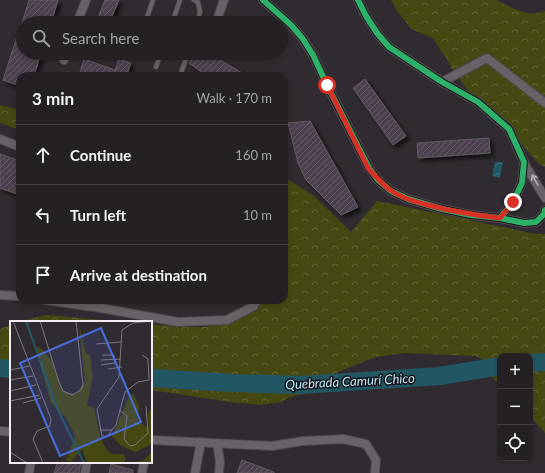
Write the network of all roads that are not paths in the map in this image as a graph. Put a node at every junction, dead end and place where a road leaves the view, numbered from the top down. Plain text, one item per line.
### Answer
1 (86, 0) edge
2 (153, 0) edge
3 (180, 0) edge
4 (194, 0) edge
5 (224, 0) edge
6 (263, 0) edge
7 (358, 0) edge
8 (80, 16) edge
9 (148, 16) edge
10 (174, 16) edge
11 (199, 16) edge
12 (218, 16) edge
13 (281, 16) edge
14 (288, 22) edge
15 (158, 60) edge
16 (186, 60) edge
17 (156, 67) dead end
18 (181, 72) edge
19 (442, 82) junction
20 (545, 103) edge
21 (0, 139) edge
22 (16, 145) edge
23 (524, 162) junction
24 (545, 198) edge
25 (545, 210) edge
26 (500, 218) junction
27 (0, 295) edge
28 (16, 296) edge
29 (73, 304) edge
30 (255, 304) edge
31 (0, 431) edge
32 (10, 432) edge
33 (152, 440) edge
34 (201, 442) junction
35 (217, 443) junction
36 (31, 463) edge
37 (87, 463) edge
38 (144, 463) edge
39 (29, 473) edge
40 (85, 473) edge
41 (142, 473) edge
42 (196, 473) edge
43 (219, 473) edge
44 (375, 473) edge

1 - 8 street
2 - 9 lane
3 - 10 lane
4 - 11 lane
5 - 12 street
6 - 13 street
7 - 19 street
14 - 26 street
15 - 17 lane
16 - 18 lane
19 - 20 street
19 - 23 street
21 - 22 street
24 -> 23 street
23 - 26 street
25 - 26 street
27 - 28 street
29 - 30 street
31 - 32 street
33 - 34 street
34 - 35 street
34 - 42 street
35 - 43 street
35 - 44 street
36 - 39 street
37 - 40 street
38 - 41 street

